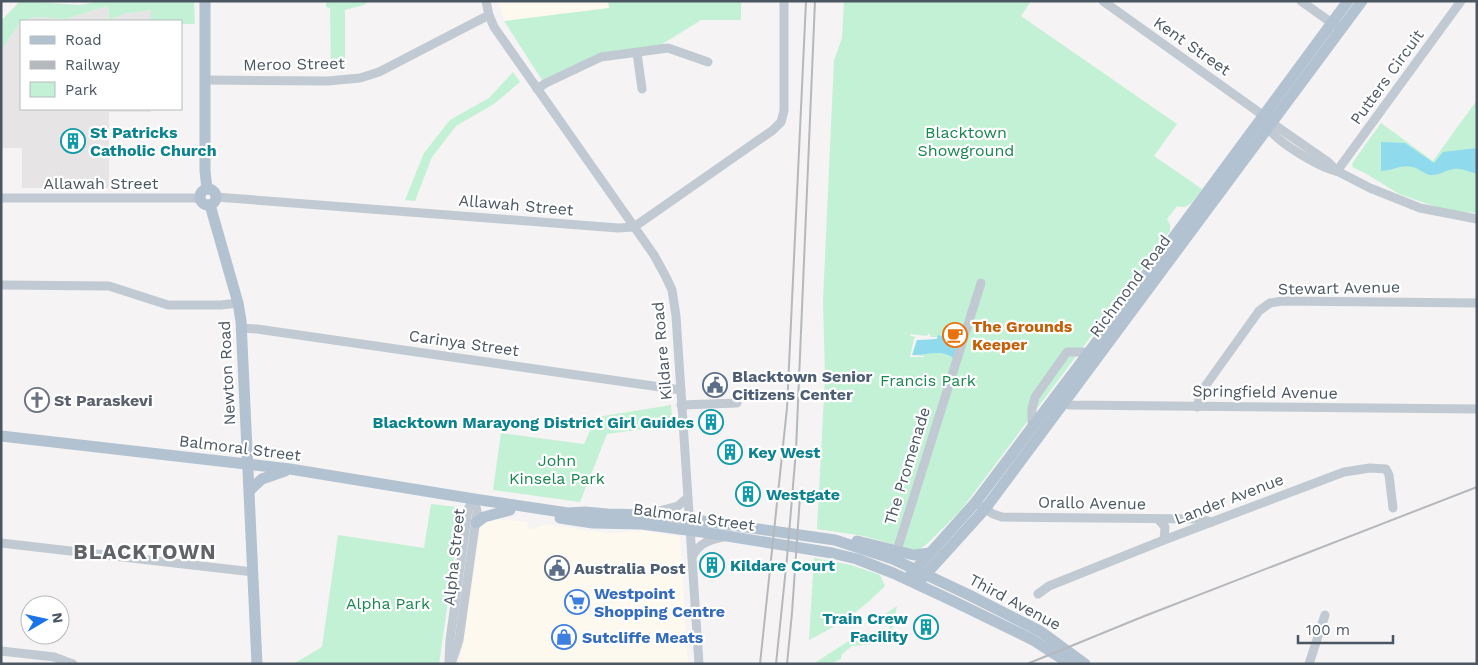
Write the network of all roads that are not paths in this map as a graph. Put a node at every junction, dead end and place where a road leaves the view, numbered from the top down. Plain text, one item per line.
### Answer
1 (205, 1) edge
2 (486, 1) edge
3 (784, 1) edge
4 (1103, 1) edge
5 (1301, 1) edge
6 (1348, 1) edge
7 (1362, 1) edge
8 (1461, 1) edge
9 (489, 16) junction
10 (1337, 27) junction
11 (638, 53) junction
12 (708, 62) dead end
13 (205, 80) junction
14 (537, 89) junction
15 (642, 89) dead end
16 (1268, 123) junction
17 (1337, 171) junction
18 (208, 197) junction
19 (1, 198) edge
20 (1477, 219) edge
21 (634, 227) junction
22 (981, 284) dead end
23 (1, 285) edge
24 (238, 302) junction
25 (1477, 303) edge
26 (242, 328) junction
27 (1089, 352) junction
28 (681, 390) junction
29 (1058, 401) junction
30 (737, 403) dead end
31 (681, 405) junction
32 (1197, 407) junction
33 (1477, 409) edge
34 (1032, 428) junction
35 (1, 436) edge
36 (249, 465) junction
37 (290, 469) junction
38 (250, 490) junction
39 (687, 498) junction
40 (474, 500) junction
41 (980, 506) junction
42 (1393, 508) dead end
43 (510, 510) junction
44 (643, 515) junction
45 (689, 519) junction
46 (1158, 519) junction
47 (1212, 522) junction
48 (476, 523) junction
49 (690, 531) junction
50 (728, 536) junction
51 (960, 536) junction
52 (835, 540) junction
53 (1164, 540) junction
54 (1, 543) edge
55 (898, 544) dead end
56 (930, 553) junction
57 (692, 559) junction
58 (254, 572) junction
59 (921, 572) junction
60 (912, 582) junction
61 (946, 584) junction
62 (1038, 594) dead end
63 (1325, 615) dead end
64 (1, 652) edge
65 (28, 659) edge
66 (73, 664) edge
67 (257, 664) edge
68 (450, 664) edge
69 (699, 664) edge
70 (1070, 664) edge
71 (1085, 664) edge
72 (1309, 664) edge

1 - 13 main road, Newton Road
2 - 9 street, Kildare Road
3 - 21 street
4 - 16 street, Kent Street
5 - 10 street
6 - 10 main road, Richmond Road
7 - 10 main road, Richmond Road
8 - 17 street, Putters Circuit
9 - 13 street, Meroo Street
9 - 14 street, Kildare Road
10 - 16 main road, Richmond Road
11 - 12 street
11 - 14 street
11 - 15 street
13 - 18 main road, Newton Road
14 - 21 street, Kildare Road
16 - 17 street, Kent Street
16 - 27 main road, Richmond Road
16 - 29 main road, Richmond Road
17 - 20 street, Kent Street
18 - 19 street, Allawah Street
18 - 21 street, Allawah Street
18 - 24 main road, Newton Road
21 - 28 street, Kildare Road
22 - 55 street, The Promenade
23 - 24 street
24 - 26 main road, Newton Road
25 - 32 street, Stewart Avenue
26 - 28 street, Carinya Street
26 - 36 main road, Newton Road
27 - 29 main road, Richmond Road
27 - 34 street
28 - 31 street, Kildare Road
29 - 32 street, Springfield Avenue
29 - 34 main road, Richmond Road
29 - 41 main road, Richmond Road
30 - 31 street
31 - 39 street, Kildare Road
32 - 33 street, Springfield Avenue
34 - 41 main road, Richmond Road
35 - 36 main road, Balmoral Street
36 - 37 main road, Balmoral Street
36 - 38 main road, Newton Road
37 - 38 main road
37 - 40 main road, Balmoral Street
38 - 58 main road, Newton Road
39 - 44 street
39 - 45 street, Kildare Road
40 - 43 main road, Balmoral Street
40 - 44 main road, Balmoral Street
40 - 48 street, Alpha Street
40 - 68 street, Alpha Street
41 - 46 street, Orallo Avenue
41 - 51 main road, Richmond Road
41 - 56 main road, Richmond Road
42 - 47 street, Lander Avenue
43 - 48 main road
43 - 49 main road, Balmoral Street
44 - 45 main road, Balmoral Street
45 - 49 street, Kildare Road
45 - 52 main road, Balmoral Street
46 - 47 street, Orallo Avenue
46 - 53 street, Lander Avenue
47 - 53 street, Lander Avenue
48 - 68 street, Alpha Street
49 - 50 main road, Balmoral Street
49 - 57 street, Kildare Road
50 - 57 street
50 - 60 main road, Balmoral Street
51 - 59 main road, Richmond Road
51 - 61 main road
52 - 56 main road
52 - 59 main road, Balmoral Street
53 - 62 street, Lander Avenue
54 - 58 street
56 - 59 main road, Richmond Road
57 - 69 street, Kildare Road
58 - 67 main road, Newton Road
59 - 60 main road, Richmond Road
59 - 61 main road, Third Avenue
60 - 70 main road, Third Avenue
61 - 71 main road, Third Avenue
63 - 72 street
64 - 65 street
65 - 66 street

